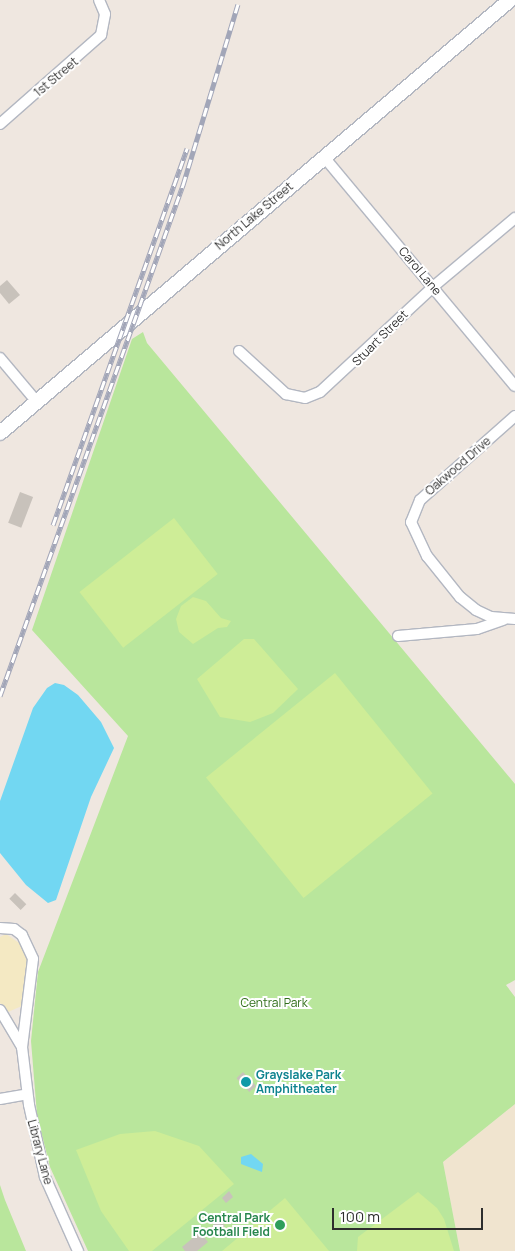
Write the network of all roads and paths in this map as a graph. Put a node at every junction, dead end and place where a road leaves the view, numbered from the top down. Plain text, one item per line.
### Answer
1 (99, 0) edge
2 (510, 0) edge
3 (0, 124) edge
4 (324, 157) junction
5 (515, 218) edge
6 (434, 286) junction
7 (240, 351) dead end
8 (0, 358) edge
9 (515, 386) edge
10 (36, 402) junction
11 (515, 416) edge
12 (0, 433) edge
13 (512, 617) edge
14 (398, 636) dead end
15 (0, 928) edge
16 (0, 1010) edge
17 (22, 1046) junction
18 (27, 1094) junction
19 (0, 1099) edge
20 (78, 1251) edge

1 - 3 street, 1st Street
2 - 4 street, North Lake Street
4 - 6 street, Carol Lane
4 - 10 street, North Lake Street
5 - 6 street, Stuart Street
6 - 7 street, Stuart Street
6 - 9 street, Carol Lane
8 - 10 street
10 - 12 street, North Lake Street
11 - 13 street, Oakwood Drive
13 - 14 street
15 - 17 street, Library Lane
16 - 17 street, Library Lane
17 - 18 street, Library Lane
18 - 19 street
18 - 20 street, Library Lane

